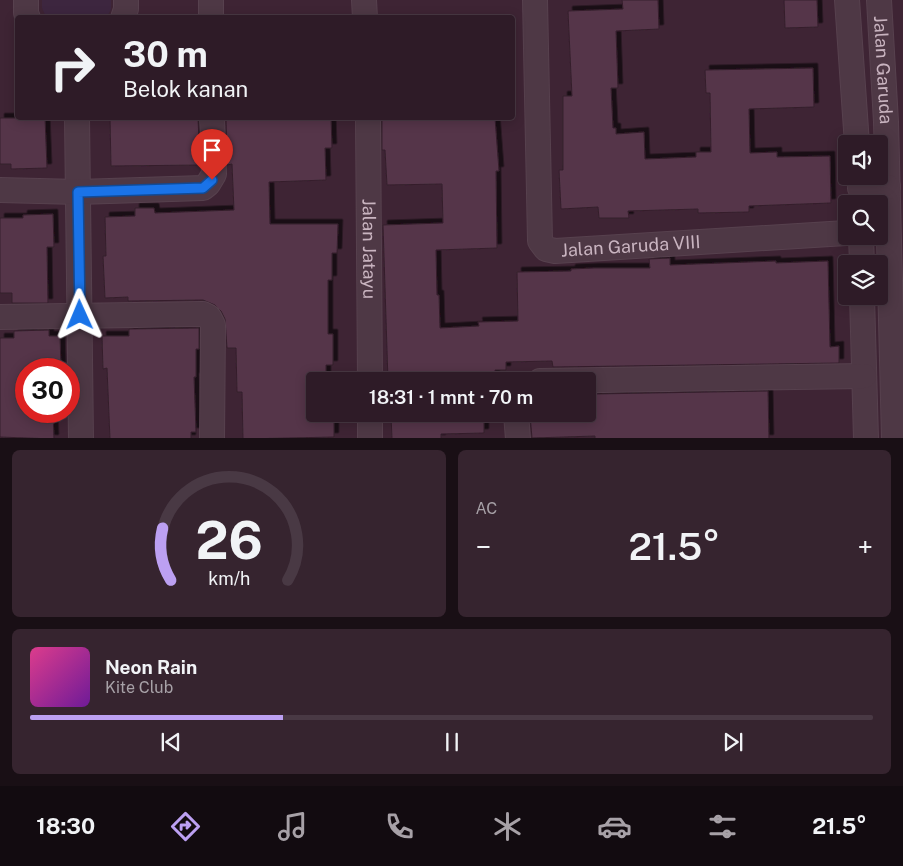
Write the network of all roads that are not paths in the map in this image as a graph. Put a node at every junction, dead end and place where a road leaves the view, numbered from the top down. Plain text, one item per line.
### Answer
1 (26, 0) edge
2 (126, 0) edge
3 (211, 0) edge
4 (364, 0) edge
5 (535, 0) edge
6 (848, 0) edge
7 (879, 0) edge
8 (27, 15) edge
9 (124, 15) edge
10 (211, 15) edge
11 (364, 15) edge
12 (77, 120) edge
13 (212, 120) edge
14 (368, 120) edge
15 (895, 121) edge
16 (856, 135) edge
17 (888, 187) junction
18 (860, 189) edge
19 (0, 190) edge
20 (78, 192) junction
21 (838, 233) edge
22 (896, 259) edge
23 (862, 305) edge
24 (80, 315) junction
25 (0, 316) edge
26 (863, 331) junction
27 (891, 332) junction
28 (370, 372) edge
29 (864, 376) junction
30 (596, 380) edge
31 (898, 391) edge
32 (370, 422) edge
33 (517, 422) edge
34 (81, 438) edge
35 (212, 438) edge
36 (370, 438) edge
37 (518, 438) edge
38 (866, 438) edge
39 (894, 438) edge

1 - 8 street
2 - 9 street
3 - 10 street
4 - 11 street
5 - 21 street, Jalan Garuda VIII
6 - 16 street, Jalan Garuda
7 - 15 street, Jalan Garuda
12 - 20 street
13 - 20 street
14 - 28 street, Jalan Jatayu
15 - 17 street, Jalan Garuda
17 - 18 street
17 - 22 street, Jalan Garuda
19 - 20 street
20 - 24 street
22 - 27 street, Jalan Garuda
23 - 26 street
24 - 25 street
24 - 34 street
24 - 35 street
26 - 27 street
26 - 29 street
27 - 31 street, Jalan Garuda
29 - 30 street
29 - 38 street
31 - 39 street, Jalan Garuda
32 - 36 street
33 - 37 street

